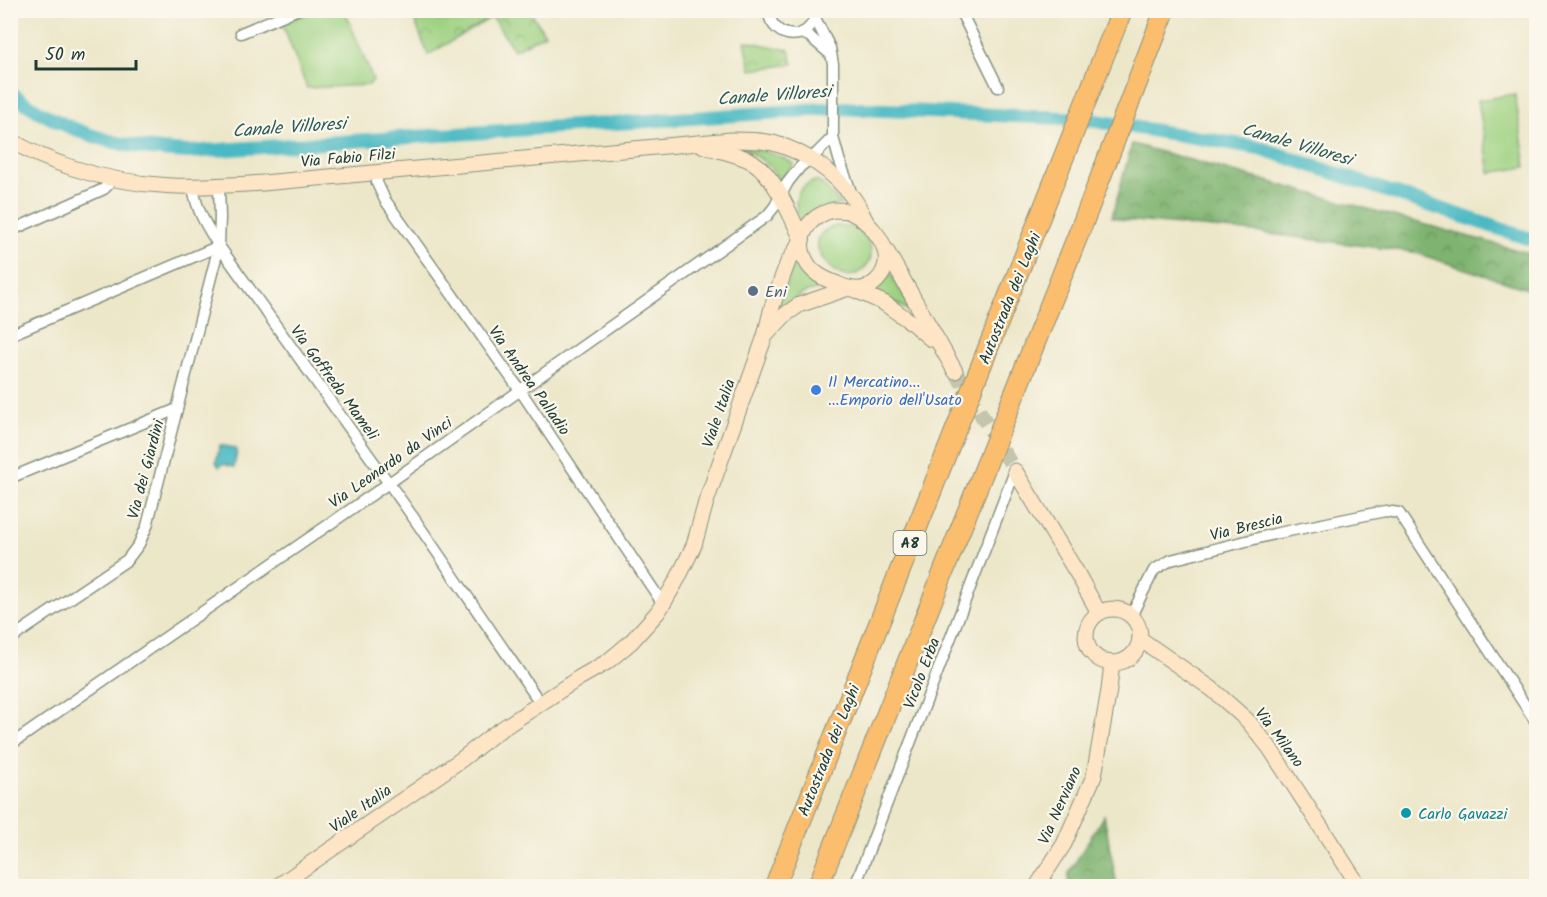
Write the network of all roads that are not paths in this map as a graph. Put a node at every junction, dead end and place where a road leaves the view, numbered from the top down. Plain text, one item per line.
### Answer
1 (296, 10) edge
2 (768, 10) edge
3 (960, 10) edge
4 (1121, 13) edge
5 (816, 14) edge
6 (1162, 19) edge
7 (241, 33) dead end
8 (801, 33) junction
9 (831, 55) junction
10 (998, 87) dead end
11 (833, 137) junction
12 (10, 140) edge
13 (697, 144) junction
14 (809, 159) junction
15 (377, 172) junction
16 (111, 179) junction
17 (193, 187) junction
18 (219, 187) junction
19 (780, 197) junction
20 (853, 198) junction
21 (867, 223) junction
22 (10, 231) edge
23 (802, 240) junction
24 (219, 246) junction
25 (884, 247) junction
26 (851, 289) junction
27 (10, 335) edge
28 (765, 336) junction
29 (940, 346) junction
30 (955, 371) tunnel mouth
31 (519, 389) junction
32 (177, 409) junction
33 (1015, 471) joint
34 (10, 478) edge
35 (389, 483) junction
36 (663, 604) junction
37 (1099, 613) junction
38 (1131, 616) junction
39 (10, 639) edge
40 (1140, 639) junction
41 (1112, 663) junction
42 (535, 708) junction
43 (1536, 722) edge
44 (10, 745) edge
45 (278, 886) edge
46 (775, 886) edge
47 (818, 886) edge
48 (855, 886) edge
49 (1037, 886) edge
50 (1359, 886) edge

1 - 7 street
2 - 8 street
3 - 10 street
4 - 46 highway, Autostrada dei Laghi / A8
5 - 8 street
5 - 9 street
6 - 47 highway, A8
8 - 9 street
9 - 11 street
11 - 14 street, Via Leonardo da Vinci
11 - 20 street
12 - 16 street, Via Fabio Filzi
13 - 14 street, Via Fabio Filzi
13 - 15 street, Via Fabio Filzi
13 - 19 street, Via Fabio Filzi
14 - 19 street, Via Leonardo da Vinci
14 - 20 street, Via Fabio Filzi
15 - 18 street, Via Fabio Filzi
15 - 31 street, Via Andrea Palladio
16 - 17 street, Via Fabio Filzi
16 - 22 street
17 - 18 street, Via Fabio Filzi
17 - 24 street, Via Goffredo Mameli
18 - 24 street
19 - 23 street, Via Fabio Filzi
19 - 31 street, Via Leonardo da Vinci
20 - 21 street, Via Fabio Filzi
21 - 23 street
21 - 25 street
23 - 26 street
23 - 28 street, Viale Italia
24 - 27 street
24 - 32 street, Via dei Giardini
24 - 35 street, Via Goffredo Mameli
25 - 26 street
25 - 29 street
26 - 28 street, Viale Italia
26 - 29 street
28 - 36 street, Viale Italia
29 - 30 street
31 - 35 street, Via Leonardo da Vinci
31 - 36 street, Via Andrea Palladio
32 - 34 street
32 - 39 street, Via dei Giardini
33 - 37 street
33 - 48 street, Vicolo Erba
35 - 42 street, Via Goffredo Mameli
35 - 44 street, Via Leonardo da Vinci
36 - 42 street, Viale Italia
37 - 38 street
37 - 41 street
38 - 40 street
38 - 43 street, Via Brescia
40 - 41 street
40 - 50 street, Via Milano
41 - 49 street, Via Nerviano
42 - 45 street, Viale Italia

